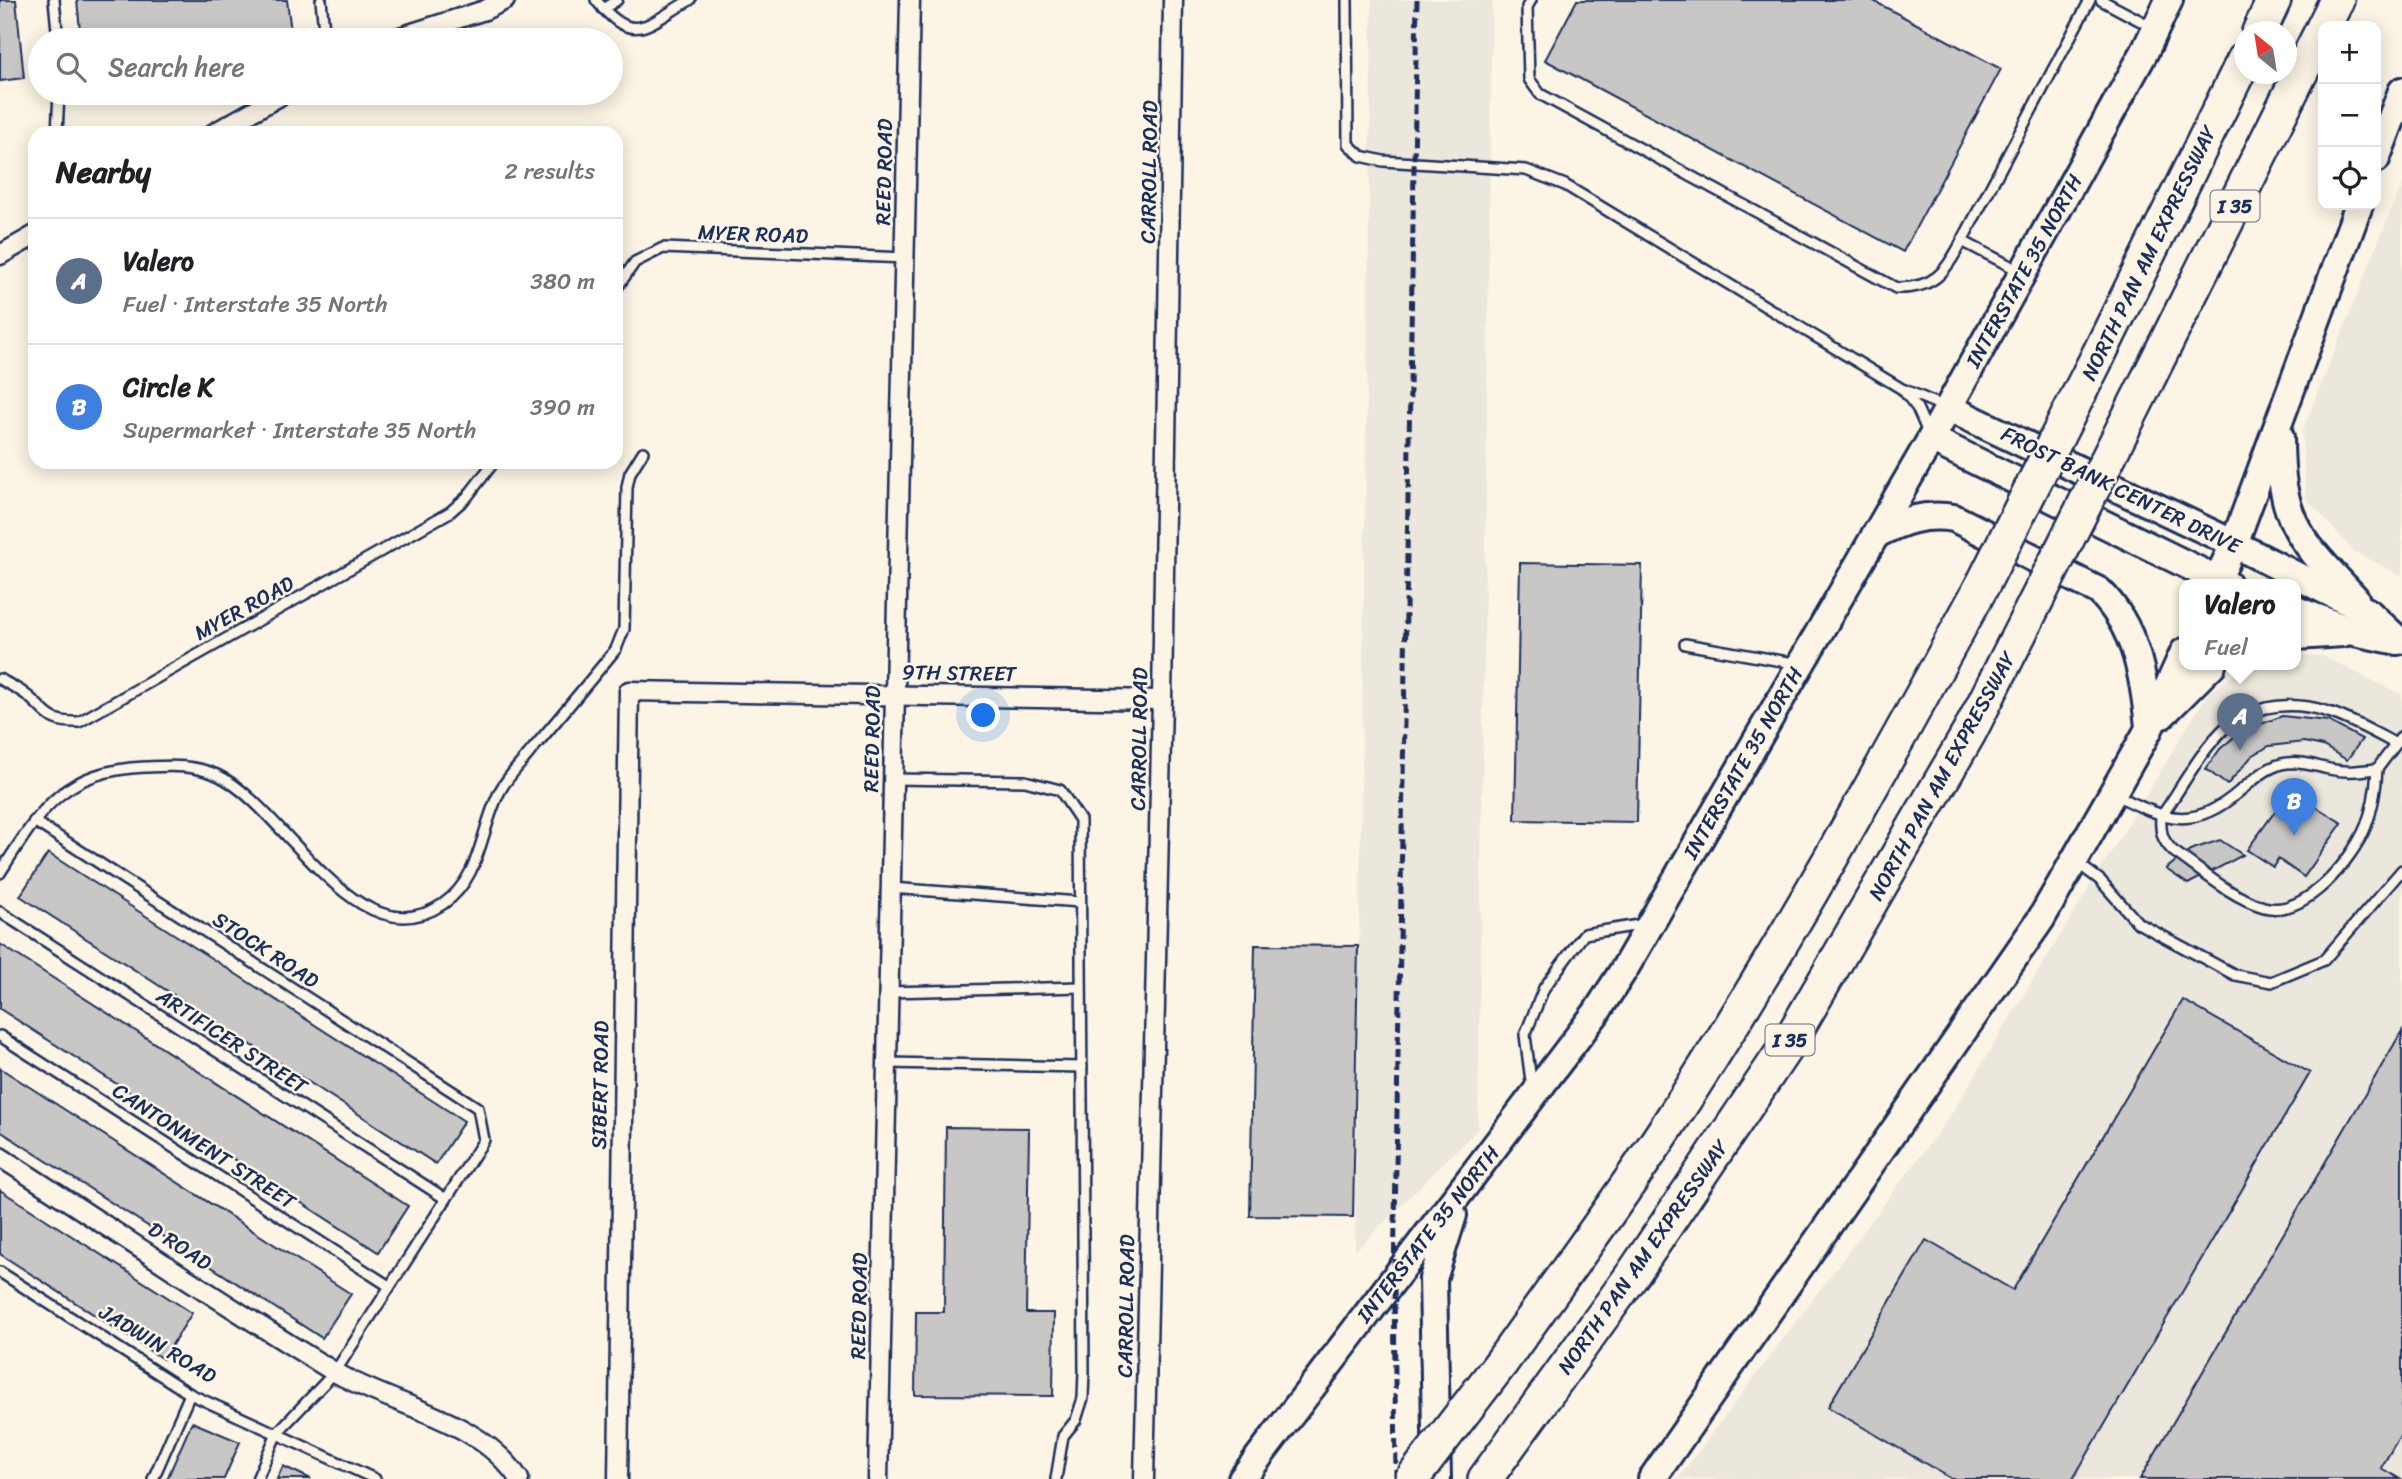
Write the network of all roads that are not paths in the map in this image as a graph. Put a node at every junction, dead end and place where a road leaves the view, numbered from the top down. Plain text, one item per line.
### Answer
1 (54, 0) edge
2 (321, 0) edge
3 (506, 0) edge
4 (596, 0) edge
5 (617, 0) edge
6 (690, 0) edge
7 (910, 0) edge
8 (1173, 0) edge
9 (1347, 0) edge
10 (1531, 0) edge
11 (2090, 0) edge
12 (2101, 0) edge
13 (2169, 0) edge
14 (2274, 0) edge
15 (2337, 0) edge
16 (603, 9) junction
17 (2264, 21) edge
18 (2327, 21) edge
19 (57, 28) edge
20 (324, 28) edge
21 (428, 28) edge
22 (2155, 29) junction
23 (2318, 39) edge
24 (2234, 82) edge
25 (2402, 91) edge
26 (59, 105) edge
27 (264, 105) edge
28 (58, 126) edge
29 (226, 126) edge
30 (2381, 147) edge
31 (2357, 210) edge
32 (28, 239) edge
33 (1962, 241) junction
34 (0, 255) edge
35 (906, 258) junction
36 (2023, 273) junction
37 (623, 279) edge
38 (1902, 389) junction
39 (1948, 408) junction
40 (2280, 420) junction
41 (1931, 439) junction
42 (643, 452) dead end
43 (489, 469) edge
44 (1875, 535) junction
45 (2234, 544) junction
46 (2212, 579) edge
47 (2221, 579) edge
48 (2291, 579) edge
49 (2301, 585) edge
50 (2301, 611) edge
51 (2361, 622) junction
52 (2301, 635) edge
53 (2401, 638) edge
54 (1685, 645) dead end
55 (2179, 663) edge
56 (1800, 664) junction
57 (2207, 670) edge
58 (0, 678) edge
59 (629, 691) joint
60 (896, 694) junction
61 (1163, 700) junction
62 (2149, 729) junction
63 (2399, 740) edge
64 (2377, 769) junction
65 (894, 779) junction
66 (2113, 793) junction
67 (2161, 817) junction
68 (34, 821) junction
69 (2074, 861) junction
70 (2402, 870) edge
71 (0, 873) edge
72 (891, 888) junction
73 (1080, 902) junction
74 (0, 912) edge
75 (1650, 923) junction
76 (1081, 988) junction
77 (889, 992) junction
78 (0, 1036) edge
79 (887, 1063) junction
80 (1082, 1067) junction
81 (1533, 1097) junction
82 (0, 1157) edge
83 (1461, 1194) junction
84 (446, 1199) junction
85 (0, 1272) edge
86 (389, 1286) junction
87 (335, 1372) junction
88 (190, 1394) junction
89 (277, 1433) junction
90 (371, 1478) edge
91 (153, 1479) edge
92 (257, 1479) edge
93 (519, 1479) edge
94 (618, 1479) edge
95 (878, 1479) edge
96 (1056, 1479) edge
97 (1144, 1479) edge
98 (1242, 1479) edge
99 (1412, 1479) edge
100 (1437, 1479) edge
101 (1485, 1479) edge
102 (1653, 1479) edge

1 - 19 lane
2 - 20 lane
3 - 21 street
4 - 16 lane
5 - 16 lane
6 - 16 lane
7 - 35 street, REED ROAD
8 - 61 street, CARROLL ROAD
9 - 38 lane
10 - 33 lane
11 - 33 lane
12 - 22 lane
13 - 22 main road, INTERSTATE 35 NORTH
14 - 17 highway
15 - 18 highway, NORTH PAN AM EXPRESSWAY / I 35
22 - 36 main road, INTERSTATE 35 NORTH
23 - 101 highway, NORTH PAN AM EXPRESSWAY / I 35, bridge
24 - 99 highway, NORTH PAN AM EXPRESSWAY / I 35, bridge
25 - 30 main road
26 - 28 lane
27 - 29 street
31 - 40 main road
32 - 34 street
33 - 36 lane
35 - 37 lane, MYER ROAD
35 - 60 street, REED ROAD
36 - 39 main road, INTERSTATE 35 NORTH
38 - 39 lane
38 - 41 lane
39 - 41 main road, INTERSTATE 35 NORTH
39 - 45 main road, FROST BANK CENTER DRIVE
40 - 45 main road
40 - 51 main road
41 - 44 main road, INTERSTATE 35 NORTH
41 - 46 main road, FROST BANK CENTER DRIVE
42 - 68 lane
43 - 58 lane, MYER ROAD
44 - 56 main road, INTERSTATE 35 NORTH
44 - 62 main road
45 - 47 main road
45 - 48 main road, FROST BANK CENTER DRIVE
49 - 51 main road, FROST BANK CENTER DRIVE
50 - 51 main road, FROST BANK CENTER DRIVE
51 - 52 main road
51 - 53 main road, FROST BANK CENTER DRIVE
54 - 56 lane
55 - 62 main road
56 - 75 main road, INTERSTATE 35 NORTH
57 - 62 main road
59 - 60 street, 9TH STREET
59 - 94 street, SIBERT ROAD
60 - 61 street, 9TH STREET
60 - 65 street, REED ROAD
61 - 97 street, CARROLL ROAD
62 - 66 main road
63 - 64 lane
63 - 67 lane
64 - 67 lane
64 - 67 lane
65 - 72 street, REED ROAD
65 - 73 lane
66 - 67 lane
66 - 69 main road
68 - 71 lane
68 - 84 lane, STOCK ROAD
69 - 70 lane
69 - 102 main road
72 - 73 lane
72 - 77 street, REED ROAD
73 - 76 lane
74 - 84 lane, ARTIFICER STREET
75 - 81 main road, INTERSTATE 35 NORTH
75 - 81 lane
76 - 77 lane
76 - 80 lane
77 - 79 street, REED ROAD
78 - 86 lane, CANTONMENT STREET
79 - 80 lane
79 - 95 street, REED ROAD
80 - 96 lane
81 - 83 main road, INTERSTATE 35 NORTH
82 - 87 street, D ROAD
83 - 98 main road, INTERSTATE 35 NORTH
83 - 100 main road
84 - 86 lane
85 - 88 lane, JADWIN ROAD
86 - 87 lane
87 - 89 lane
87 - 93 street
88 - 89 lane, JADWIN ROAD
88 - 91 lane
89 - 90 lane, JADWIN ROAD
89 - 92 lane

